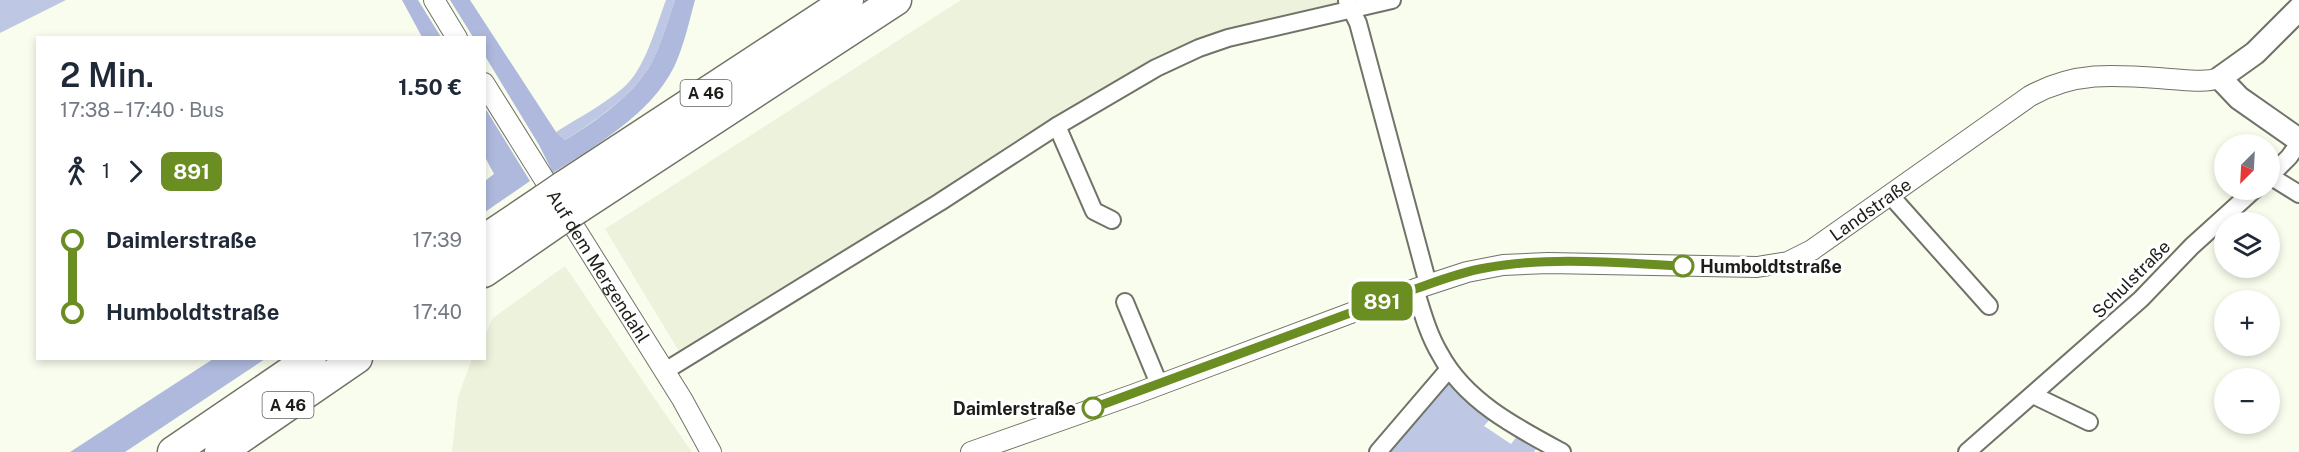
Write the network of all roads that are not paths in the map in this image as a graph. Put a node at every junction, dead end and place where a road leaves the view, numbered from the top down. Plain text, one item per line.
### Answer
1 (434, 0) edge
2 (848, 0) edge
3 (896, 0) edge
4 (1392, 0) edge
5 (1349, 5) edge
6 (2299, 9) edge
7 (456, 36) edge
8 (2220, 78) junction
9 (486, 85) edge
10 (1057, 126) junction
11 (2299, 141) edge
12 (2280, 166) edge
13 (2280, 182) edge
14 (2299, 194) edge
15 (1890, 195) junction
16 (2243, 200) edge
17 (561, 204) junction
18 (1112, 220) dead end
19 (486, 239) edge
20 (486, 270) edge
21 (1421, 286) junction
22 (1125, 302) dead end
23 (1989, 306) dead end
24 (308, 360) edge
25 (354, 360) edge
26 (1449, 369) junction
27 (664, 371) junction
28 (1159, 384) junction
29 (2033, 395) junction
30 (2089, 422) dead end
31 (173, 452) edge
32 (219, 452) edge
33 (711, 452) edge
34 (971, 452) edge
35 (1378, 452) edge
36 (1562, 452) edge
37 (1967, 452) edge

1 - 7 street
2 - 17 highway, A 46
3 - 17 highway, A 46
4 - 5 street
5 - 10 street
5 - 21 street
6 - 8 main road, Landstraße
8 - 11 main road
8 - 15 street, Landstraße
9 - 27 street, Auf dem Mergendahl
10 - 18 street
10 - 27 street
11 - 12 street
13 - 14 street
15 - 21 street, Landstraße
15 - 23 street
16 - 29 street, Schulstraße
17 - 19 highway, A 46
17 - 20 highway, A 46
21 - 26 street
21 - 28 street, Landstraße
22 - 28 street
24 - 31 highway, A 46
25 - 32 highway, A 46
26 - 35 street
26 - 36 street
27 - 33 street, Auf dem Mergendahl
28 - 34 street, Landstraße
29 - 30 street
29 - 37 street, Schulstraße

